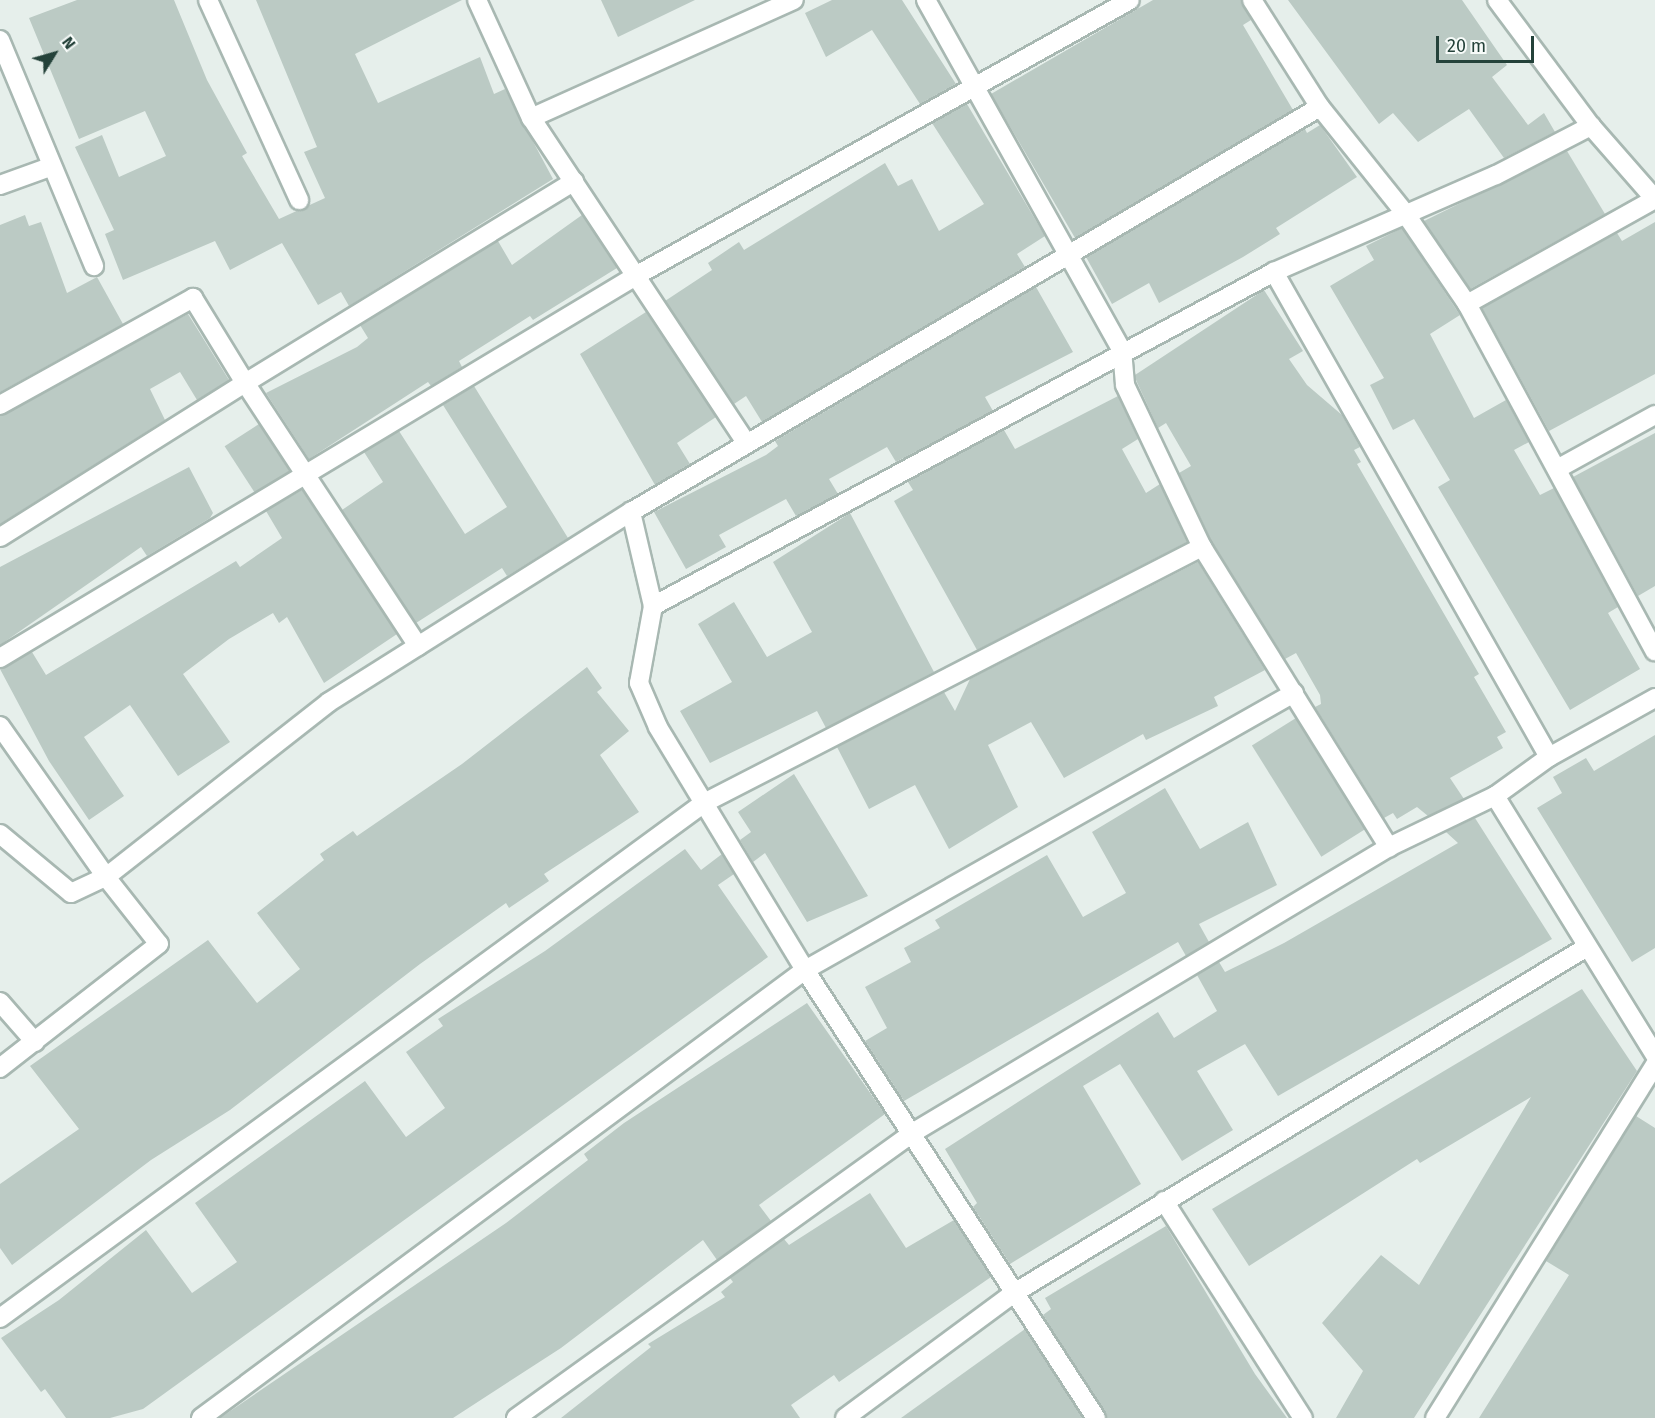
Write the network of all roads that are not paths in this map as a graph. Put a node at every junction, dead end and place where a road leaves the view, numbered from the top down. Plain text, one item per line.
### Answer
1 (208, 0) edge
2 (477, 0) edge
3 (794, 0) edge
4 (926, 0) edge
5 (1130, 0) edge
6 (1252, 0) edge
7 (1497, 0) edge
8 (0, 40) edge
9 (973, 86) junction
10 (1320, 107) junction
11 (531, 118) junction
12 (1591, 126) junction
13 (50, 167) junction
14 (574, 180) junction
15 (0, 185) edge
16 (299, 200) dead end
17 (1653, 200) edge
18 (1405, 213) junction
19 (1070, 250) junction
20 (94, 266) dead end
21 (1274, 272) junction
22 (639, 274) junction
23 (1467, 304) junction
24 (1122, 351) junction
25 (245, 383) junction
26 (0, 405) edge
27 (1655, 415) edge
28 (745, 441) junction
29 (1557, 470) junction
30 (303, 478) junction
31 (631, 512) junction
32 (0, 537) edge
33 (1202, 547) junction
34 (653, 606) junction
35 (1650, 626) edge
36 (418, 646) junction
37 (1655, 651) edge
38 (0, 658) edge
39 (1294, 693) junction
40 (1655, 698) edge
41 (0, 726) edge
42 (1550, 758) junction
43 (1495, 796) junction
44 (704, 803) junction
45 (0, 834) edge
46 (1389, 847) junction
47 (106, 877) junction
48 (1587, 947) junction
49 (805, 970) junction
50 (0, 1002) edge
51 (35, 1042) junction
52 (1655, 1055) edge
53 (1655, 1065) edge
54 (0, 1068) edge
55 (914, 1132) junction
56 (1164, 1201) junction
57 (1014, 1293) junction
58 (0, 1318) edge
59 (201, 1418) edge
60 (516, 1418) edge
61 (845, 1418) edge
62 (1096, 1418) edge
63 (1303, 1418) edge
64 (1435, 1418) edge

1 - 16 street
2 - 11 street
3 - 11 street
4 - 9 street
5 - 9 street
6 - 10 street
7 - 12 street
8 - 13 street
9 - 19 street
9 - 22 street
10 - 18 street
10 - 19 street
11 - 14 street
12 - 17 street
12 - 18 street
13 - 15 street
13 - 20 street
14 - 22 street
14 - 25 street
17 - 23 street
18 - 21 street
18 - 23 street
19 - 24 street
19 - 28 street
21 - 24 street
21 - 42 street
22 - 28 street
22 - 30 street
23 - 29 street
24 - 33 street
24 - 34 street
25 - 26 street
25 - 30 street
25 - 32 street
27 - 29 street
28 - 31 street
29 - 35 street
30 - 36 street
30 - 38 street
31 - 34 street
31 - 36 street
33 - 39 street
33 - 44 street
34 - 44 street
35 - 37 street
36 - 47 street
39 - 46 street
39 - 49 street
40 - 42 street
41 - 47 street
42 - 43 street
43 - 46 street
43 - 48 street
44 - 49 street
44 - 58 street
45 - 47 street
46 - 55 street
47 - 51 street
48 - 52 street
48 - 56 street
49 - 55 street
49 - 59 street
50 - 51 street
51 - 54 street
53 - 64 street
55 - 57 street
55 - 60 street
56 - 57 street
56 - 63 street
57 - 61 street
57 - 62 street

